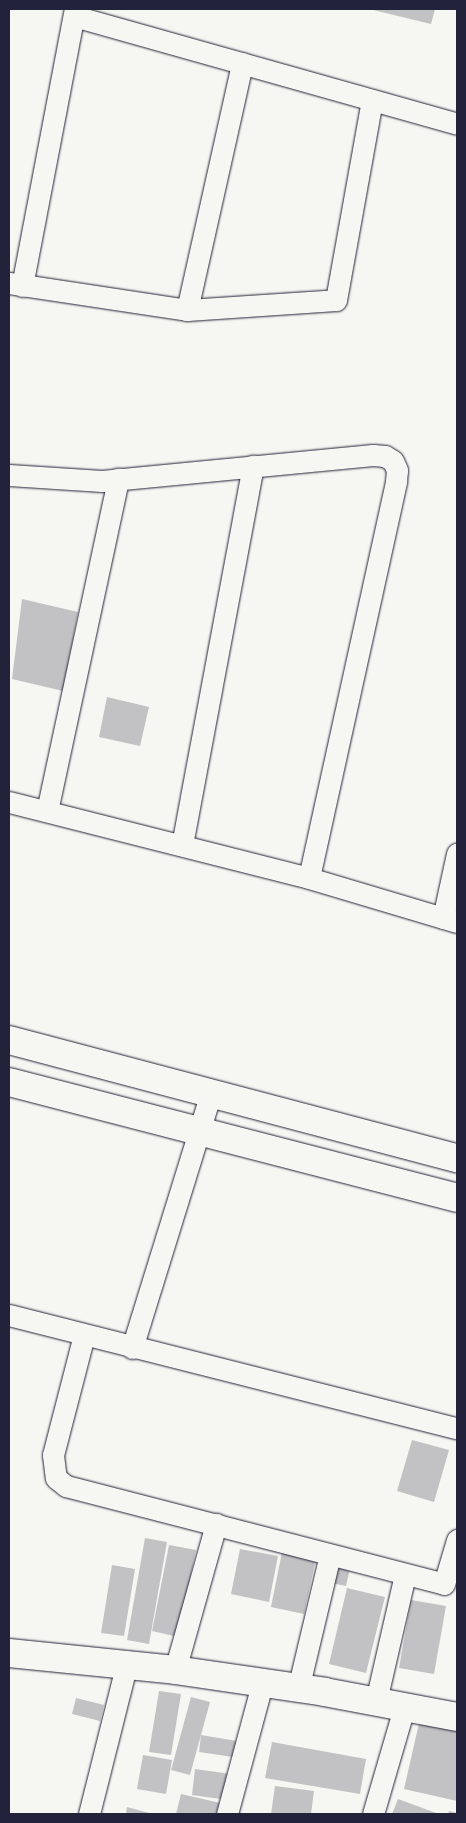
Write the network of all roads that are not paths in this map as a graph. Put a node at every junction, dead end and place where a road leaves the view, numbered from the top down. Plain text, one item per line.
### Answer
1 (74, 12) edge
2 (242, 63) junction
3 (372, 100) junction
4 (457, 124) edge
5 (15, 285) edge
6 (187, 310) junction
7 (253, 466) junction
8 (9, 475) edge
9 (118, 479) junction
10 (9, 802) edge
11 (47, 812) junction
12 (182, 845) junction
13 (457, 854) edge
14 (309, 878) junction
15 (450, 920) edge
16 (9, 1040) edge
17 (9, 1082) edge
18 (211, 1093) junction
19 (197, 1130) junction
20 (457, 1158) edge
21 (457, 1198) edge
22 (9, 1315) edge
23 (84, 1335) junction
24 (132, 1348) junction
25 (457, 1428) edge
26 (216, 1524) junction
27 (457, 1540) edge
28 (330, 1555) junction
29 (405, 1574) junction
30 (9, 1653) edge
31 (126, 1667) junction
32 (175, 1670) junction
33 (262, 1684) junction
34 (298, 1689) junction
35 (376, 1701) junction
36 (404, 1708) junction
37 (457, 1717) edge
38 (89, 1814) edge
39 (227, 1814) edge
40 (374, 1814) edge

1 - 2 street
1 - 5 street
2 - 3 street
2 - 6 street
3 - 4 street
3 - 6 street
5 - 6 street
7 - 9 street
7 - 12 street
7 - 14 street
8 - 9 street
9 - 11 street
10 - 11 street
11 - 12 street
12 - 14 street
13 - 15 street
14 - 15 street
16 - 18 street
17 - 19 street
18 - 19 street
18 - 20 street
19 - 21 street
19 - 24 street
22 - 23 street
23 - 24 street
23 - 26 street
24 - 25 street
26 - 28 street
26 - 32 street
27 - 29 street
28 - 29 street
28 - 34 street
29 - 35 street
30 - 31 street
31 - 32 street
31 - 38 street
32 - 33 street
33 - 34 street
33 - 39 street
34 - 35 street
35 - 36 street
36 - 37 street
36 - 40 street

